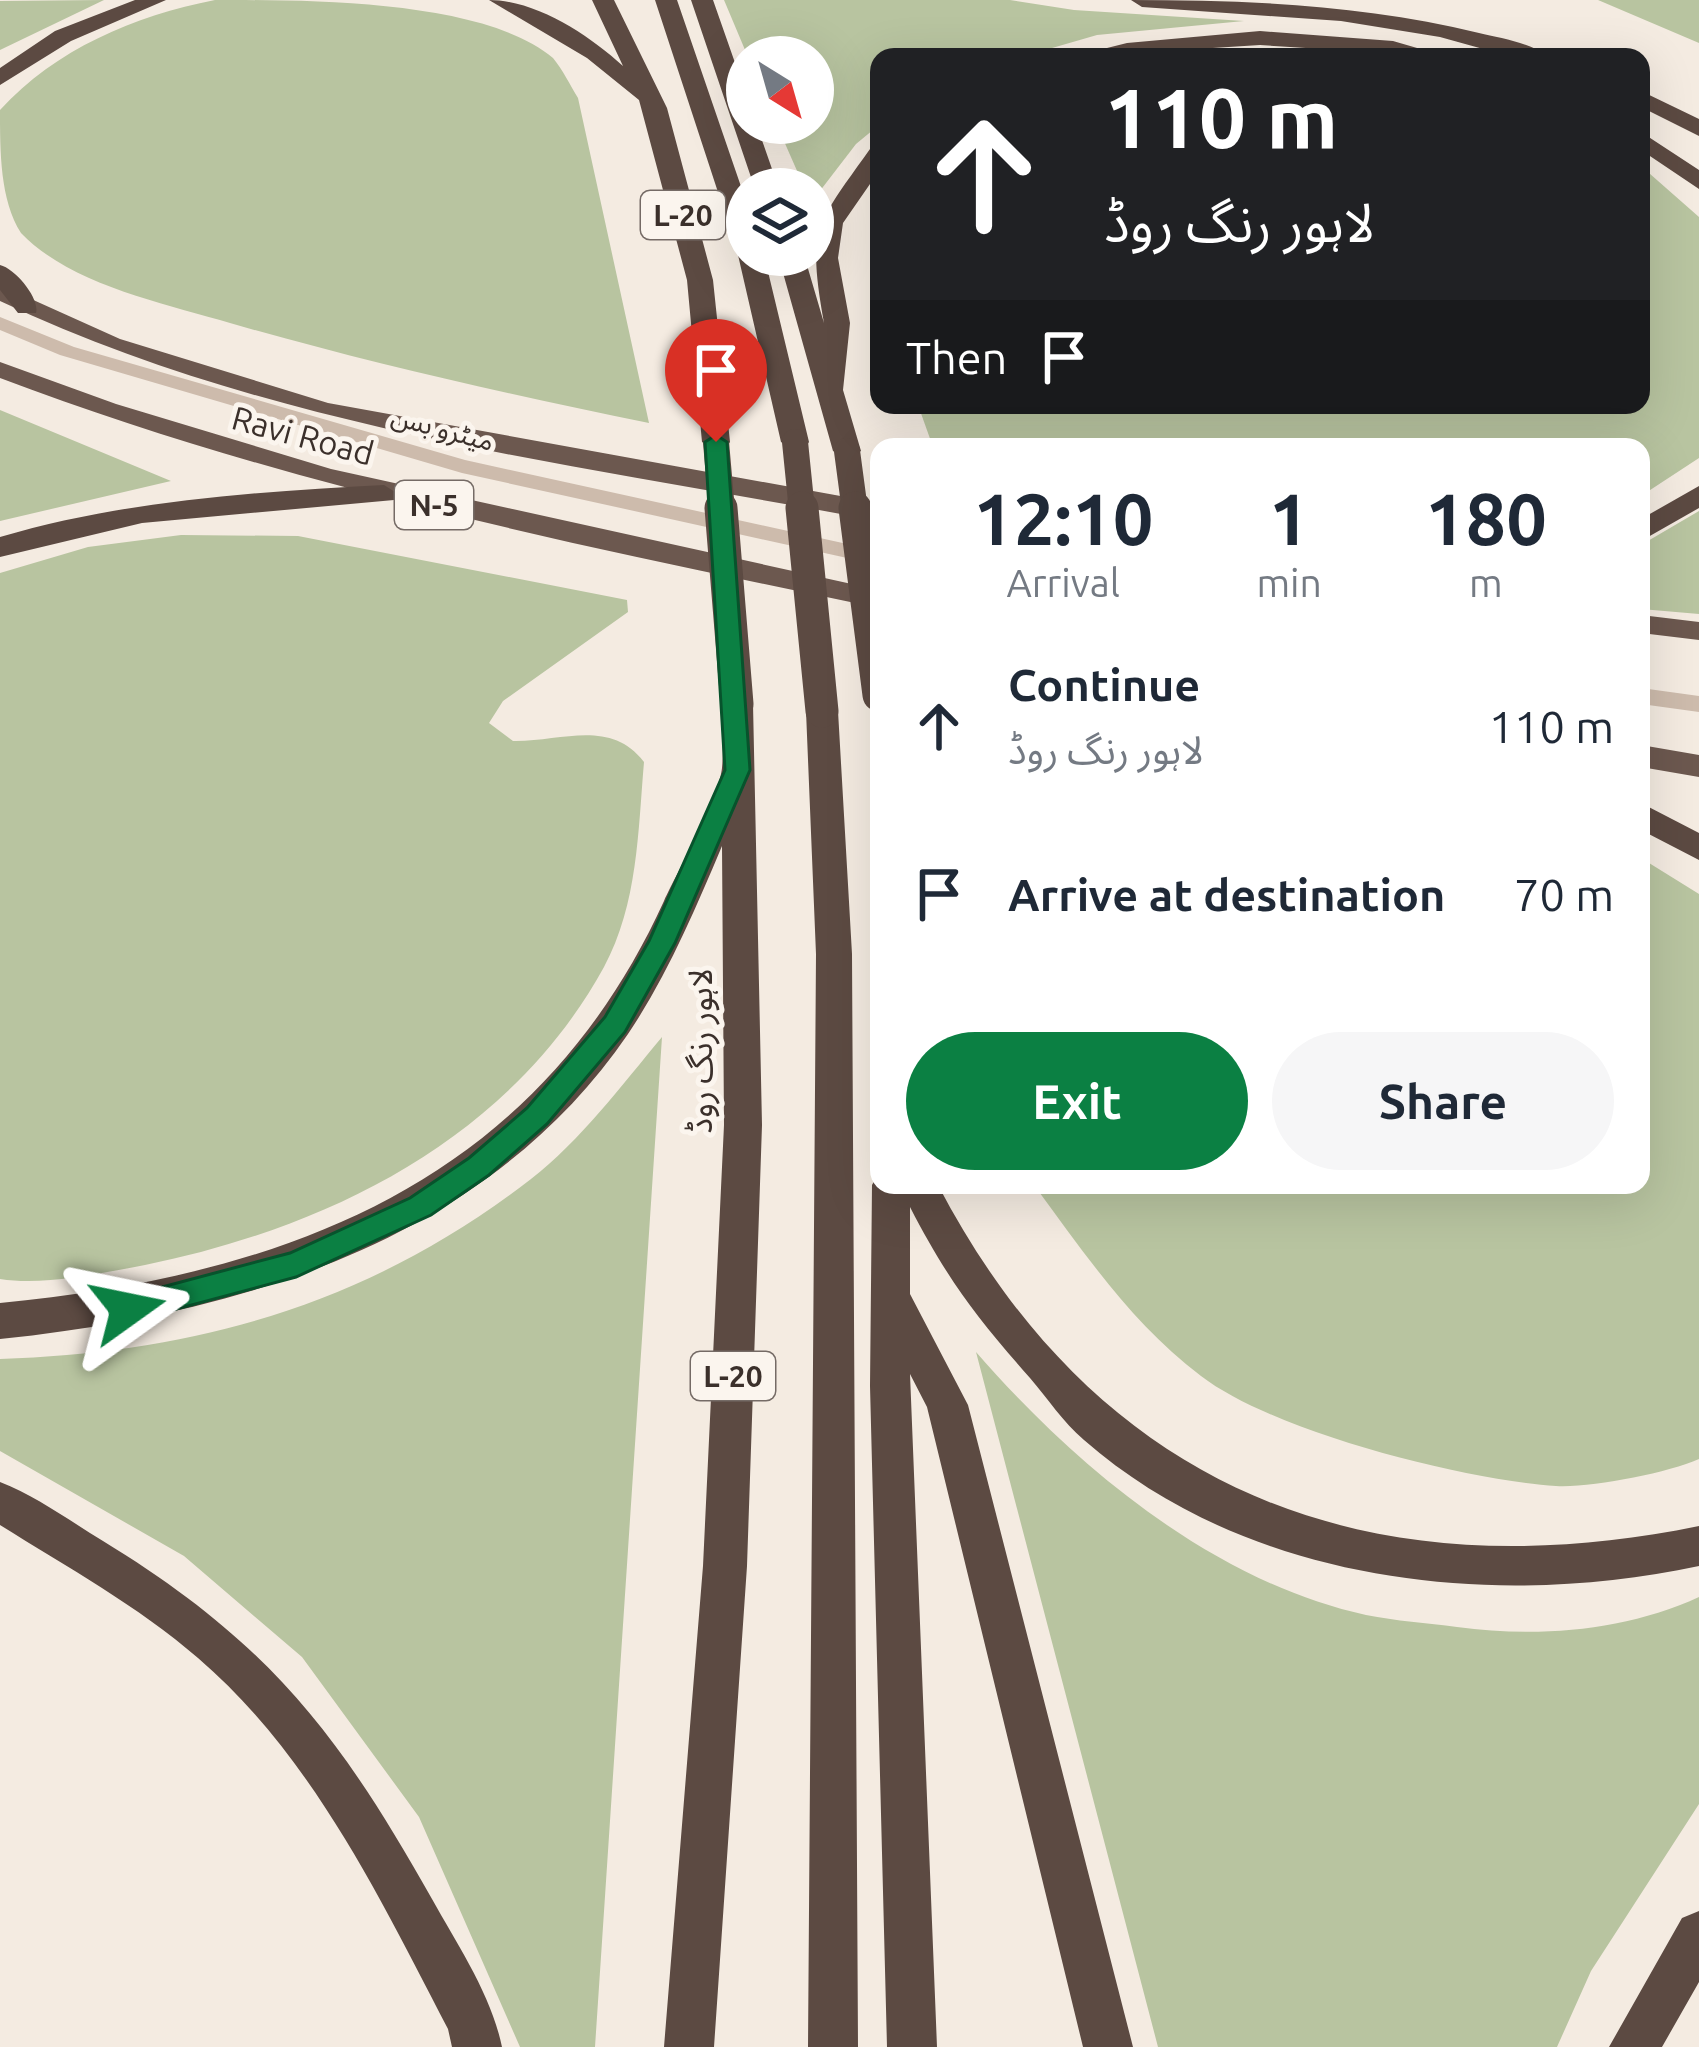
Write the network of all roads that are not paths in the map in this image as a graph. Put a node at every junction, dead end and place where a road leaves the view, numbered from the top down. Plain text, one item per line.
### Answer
1 (155, 0) edge
2 (500, 0) edge
3 (603, 0) edge
4 (666, 0) edge
5 (702, 0) edge
6 (1142, 0) edge
7 (1144, 48) edge
8 (1387, 48) edge
9 (1506, 48) edge
10 (0, 78) edge
11 (1650, 103) edge
12 (655, 108) junction
13 (1699, 129) edge
14 (1650, 146) edge
15 (870, 167) edge
16 (760, 168) edge
17 (726, 179) edge
18 (1699, 182) edge
19 (0, 273) edge
20 (757, 276) edge
21 (797, 276) edge
22 (0, 292) edge
23 (27, 308) junction
24 (0, 323) edge
25 (0, 369) edge
26 (830, 390) junction
27 (384, 494) junction
28 (1699, 495) edge
29 (870, 510) edge
30 (1650, 526) edge
31 (0, 547) edge
32 (870, 556) edge
33 (870, 597) edge
34 (1650, 625) edge
35 (870, 626) edge
36 (1699, 631) edge
37 (1650, 697) edge
38 (1699, 704) edge
39 (1650, 757) edge
40 (1699, 766) edge
41 (738, 770) junction
42 (1650, 820) edge
43 (1699, 848) edge
44 (891, 1194) edge
45 (923, 1194) edge
46 (893, 1299) junction
47 (0, 1322) edge
48 (0, 1502) edge
49 (1699, 1546) edge
50 (1699, 1935) edge
51 (478, 2047) edge
52 (689, 2047) edge
53 (833, 2047) edge
54 (912, 2047) edge
55 (1108, 2047) edge
56 (1634, 2047) edge

1 - 10 highway
2 - 12 highway
3 - 12 highway, لاہور رنگ روڈ / L-20
4 - 17 highway, L-20
5 - 16 highway
6 - 9 highway
7 - 8 highway
11 - 13 highway
12 - 41 highway, لاہور رنگ روڈ / L-20, bridge
14 - 18 highway
15 - 26 highway
19 - 23 highway
20 - 53 highway, L-20, bridge
21 - 26 highway
22 - 23 highway, Ravi Road / N-5
23 - 29 highway, Ravi Road / N-5
24 - 32 lane, میٹرو بس
25 - 27 highway, Ravi Road / N-5
26 - 35 highway, bridge
27 - 31 highway
27 - 33 highway, Ravi Road / N-5
28 - 30 highway
34 - 36 highway
37 - 38 lane
39 - 40 highway
41 - 47 highway
41 - 52 highway, لاہور رنگ روڈ / L-20
42 - 43 highway
44 - 46 highway
45 - 49 highway
46 - 54 highway
46 - 55 highway
48 - 51 highway
50 - 56 highway

